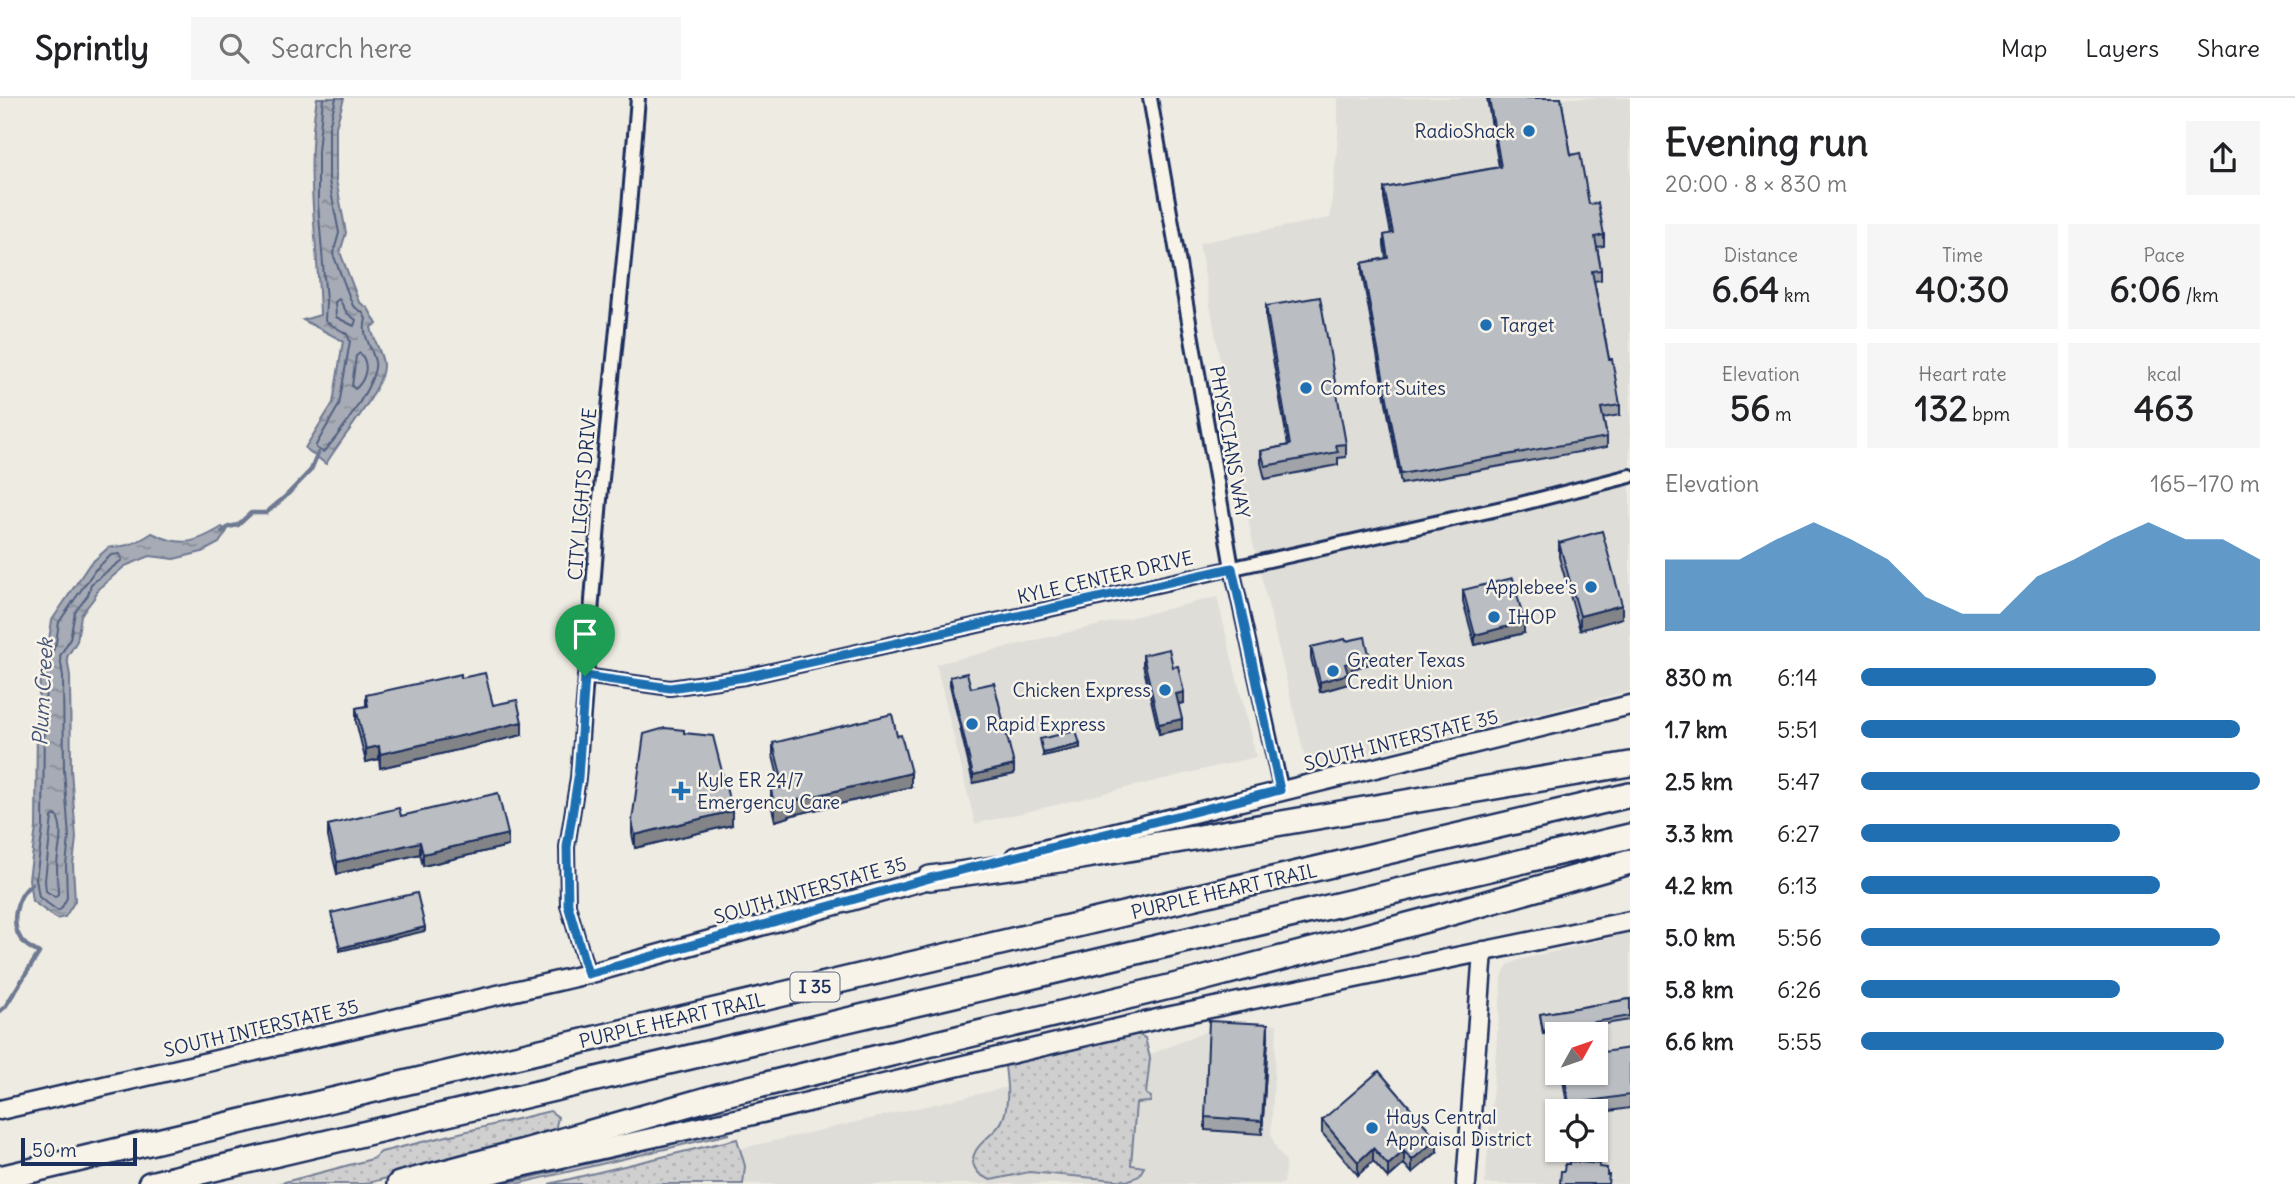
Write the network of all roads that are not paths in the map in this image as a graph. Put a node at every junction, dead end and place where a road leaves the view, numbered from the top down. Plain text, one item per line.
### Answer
1 (638, 98) edge
2 (1150, 98) edge
3 (1630, 476) edge
4 (1232, 568) junction
5 (585, 676) junction
6 (1630, 705) edge
7 (1630, 764) edge
8 (1280, 790) junction
9 (1630, 795) edge
10 (1630, 836) edge
11 (1630, 862) edge
12 (930, 878) junction
13 (1630, 921) edge
14 (1483, 951) junction
15 (588, 974) junction
16 (0, 1110) edge
17 (0, 1178) edge
18 (150, 1184) edge
19 (399, 1184) edge
20 (446, 1184) edge
21 (1466, 1184) edge

1 - 5 street, CITY LIGHTS DRIVE
2 - 4 street, PHYSICIANS WAY
3 - 4 street, KYLE CENTER DRIVE
4 - 5 street, KYLE CENTER DRIVE
4 - 8 street, PHYSICIANS WAY
5 - 15 street, CITY LIGHTS DRIVE
6 - 8 main road, SOUTH INTERSTATE 35
7 - 12 highway
8 - 12 main road, SOUTH INTERSTATE 35
9 - 17 highway, PURPLE HEART TRAIL / I 35
10 - 18 highway, PURPLE HEART TRAIL / I 35
11 - 19 highway
12 - 15 main road, SOUTH INTERSTATE 35
13 - 14 main road
14 - 20 main road
14 - 21 main road
15 - 16 main road, SOUTH INTERSTATE 35

